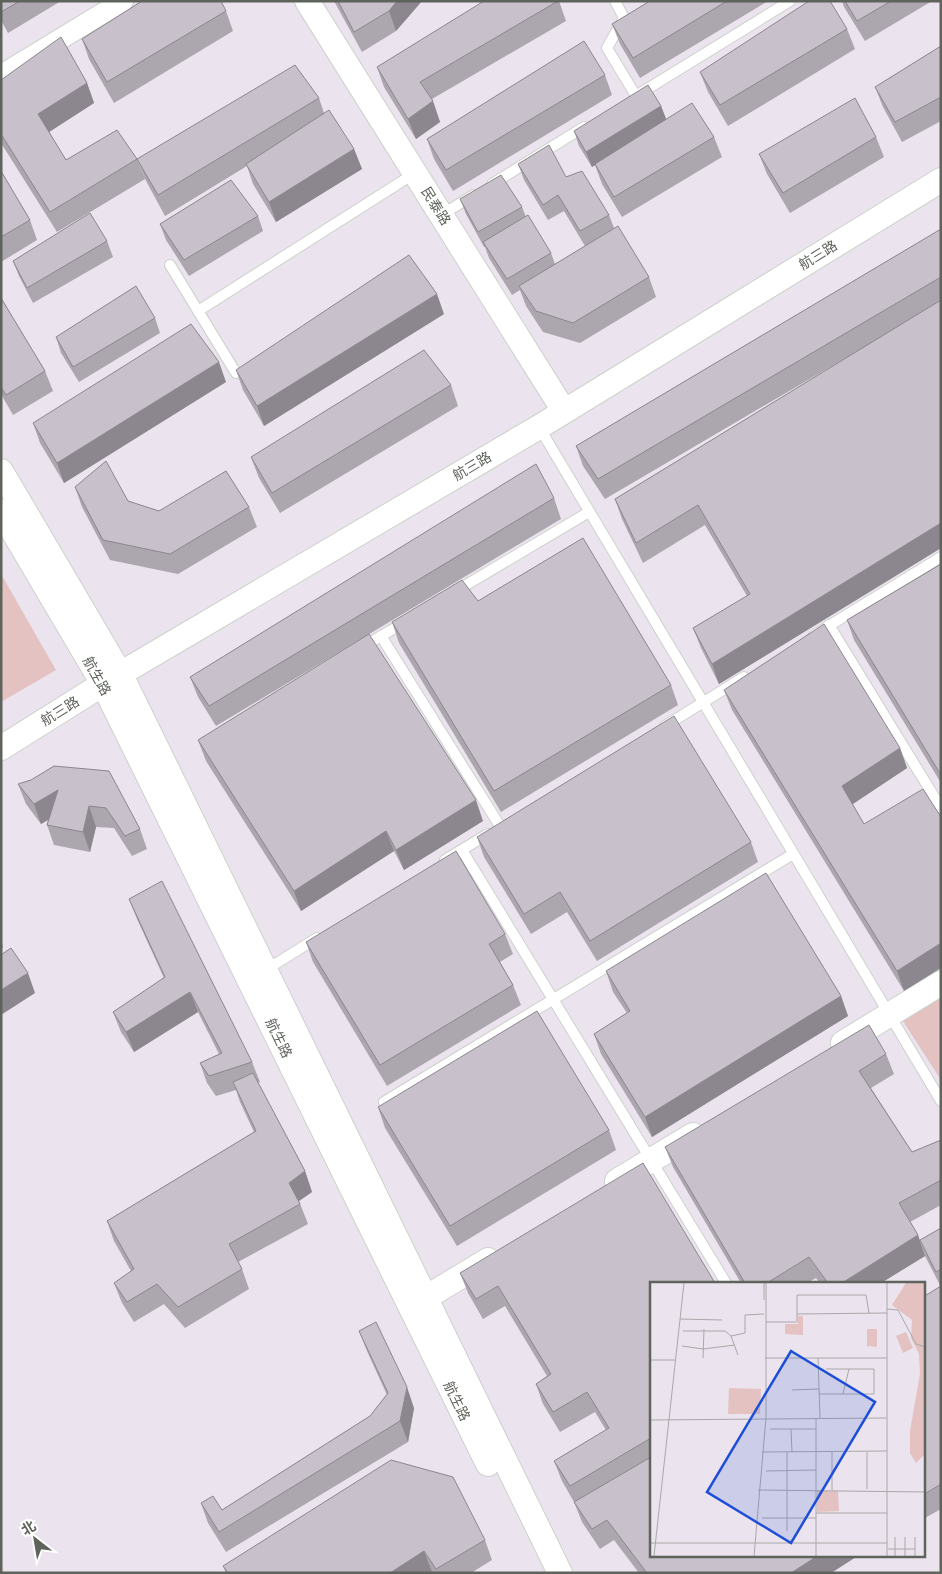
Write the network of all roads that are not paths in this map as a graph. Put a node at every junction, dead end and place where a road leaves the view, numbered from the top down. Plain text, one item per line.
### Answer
1 (123, 1) edge
2 (307, 1) edge
3 (615, 1) edge
4 (790, 1) edge
5 (1, 75) edge
6 (594, 122) edge
7 (415, 173) junction
8 (941, 180) edge
9 (441, 215) junction
10 (170, 265) dead end
11 (198, 311) junction
12 (236, 373) edge
13 (564, 411) junction
14 (538, 427) junction
15 (1, 471) edge
16 (1, 511) edge
17 (589, 512) junction
18 (941, 557) edge
19 (448, 596) edge
20 (414, 616) edge
21 (829, 626) junction
22 (381, 636) junction
23 (804, 641) edge
24 (348, 656) edge
25 (753, 672) edge
26 (112, 680) junction
27 (703, 702) junction
28 (652, 733) edge
29 (1, 748) edge
30 (941, 808) edge
31 (462, 850) junction
32 (793, 854) junction
33 (437, 865) edge
34 (331, 930) edge
35 (258, 975) junction
36 (941, 983) edge
37 (553, 1000) junction
38 (889, 1015) junction
39 (821, 1056) edge
40 (941, 1101) edge
41 (384, 1102) edge
42 (711, 1124) edge
43 (651, 1160) junction
44 (601, 1191) edge
45 (509, 1247) edge
46 (725, 1282) edge
47 (418, 1303) junction
48 (542, 1573) edge
49 (560, 1573) edge

1 - 5 street
2 - 7 street, 民泰路
3 - 4 lane
6 - 9 lane
7 - 9 street, 民泰路
7 - 11 lane
8 - 13 street, 航三路
9 - 13 street, 民泰路
10 - 11 lane
11 - 12 lane
13 - 14 street, 航三路
14 - 17 lane
14 - 26 street, 航三路
15 - 26 street
16 - 26 street, 航生路
17 - 19 lane
17 - 27 lane
18 - 21 lane
20 - 22 lane
21 - 23 lane
21 - 30 lane
22 - 24 lane
22 - 31 lane
25 - 27 lane
26 - 29 street, 航三路
26 - 35 street, 航生路
27 - 28 lane
27 - 32 lane
31 - 33 lane
31 - 37 lane
32 - 37 lane
32 - 38 lane
34 - 35 lane
35 - 47 street, 航生路
36 - 38 street
37 - 41 lane
37 - 43 lane
38 - 39 street
38 - 40 lane
42 - 43 street
43 - 44 street
43 - 46 lane
45 - 47 street
47 - 48 street, 航生路
47 - 49 street

